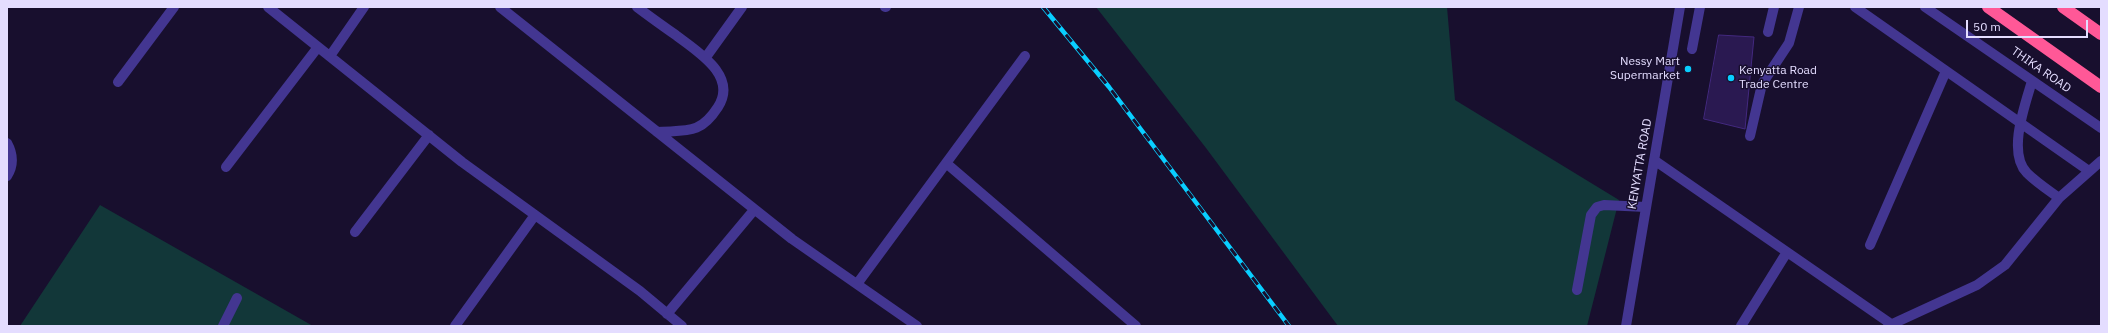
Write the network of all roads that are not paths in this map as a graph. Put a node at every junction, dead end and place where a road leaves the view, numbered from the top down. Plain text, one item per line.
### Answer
1 (174, 7) edge
2 (268, 7) edge
3 (364, 7) edge
4 (500, 7) edge
5 (637, 7) edge
6 (742, 7) edge
7 (1680, 7) edge
8 (1700, 7) edge
9 (1774, 7) edge
10 (1798, 7) edge
11 (1855, 7) edge
12 (1925, 7) edge
13 (1988, 7) edge
14 (2063, 7) edge
15 (1768, 32) dead end
16 (2101, 34) edge
17 (318, 47) junction
18 (1692, 49) dead end
19 (330, 56) junction
20 (1025, 56) dead end
21 (706, 57) junction
22 (1946, 71) junction
23 (2032, 81) junction
24 (118, 82) dead end
25 (2101, 87) edge
26 (2020, 123) junction
27 (2101, 128) edge
28 (657, 132) junction
29 (429, 135) junction
30 (1750, 136) dead end
31 (7, 143) edge
32 (1654, 160) junction
33 (2101, 162) edge
34 (946, 163) junction
35 (226, 167) dead end
36 (2089, 171) junction
37 (7, 176) edge
38 (2059, 198) junction
39 (1646, 207) junction
40 (754, 210) junction
41 (535, 214) junction
42 (355, 232) dead end
43 (1870, 245) dead end
44 (1787, 252) junction
45 (857, 284) junction
46 (1577, 290) dead end
47 (237, 298) dead end
48 (667, 314) junction
49 (1891, 325) edge
50 (223, 326) edge
51 (455, 326) edge
52 (682, 326) edge
53 (917, 326) edge
54 (1136, 326) edge
55 (1626, 326) edge
56 (1741, 326) edge

1 - 24 street
2 - 17 street
3 - 19 street
4 - 28 street
5 - 21 street
6 - 21 street
7 - 32 street, KENYATTA ROAD
8 - 18 street
9 - 15 street
10 - 30 street
11 - 22 street
12 - 23 street, THIKA ROAD
13 - 25 highway, THIKA ROAD
14 - 16 highway
17 - 19 street
17 - 35 street
19 - 29 street
20 - 34 street
21 - 28 street
22 - 26 street
22 - 43 street
23 - 26 street
23 - 27 street, THIKA ROAD
26 - 36 street
26 - 38 street
28 - 40 street
29 - 41 street
29 - 42 street
31 - 37 street
32 - 39 street, KENYATTA ROAD
32 - 44 street
33 - 36 street
34 - 45 street
34 - 54 street
36 - 38 street
38 - 49 street
39 - 46 street
39 - 55 street, KENYATTA ROAD
40 - 45 street
40 - 48 street
41 - 48 street
41 - 51 street
44 - 49 street
44 - 56 street
45 - 53 street
47 - 50 street
48 - 52 street

